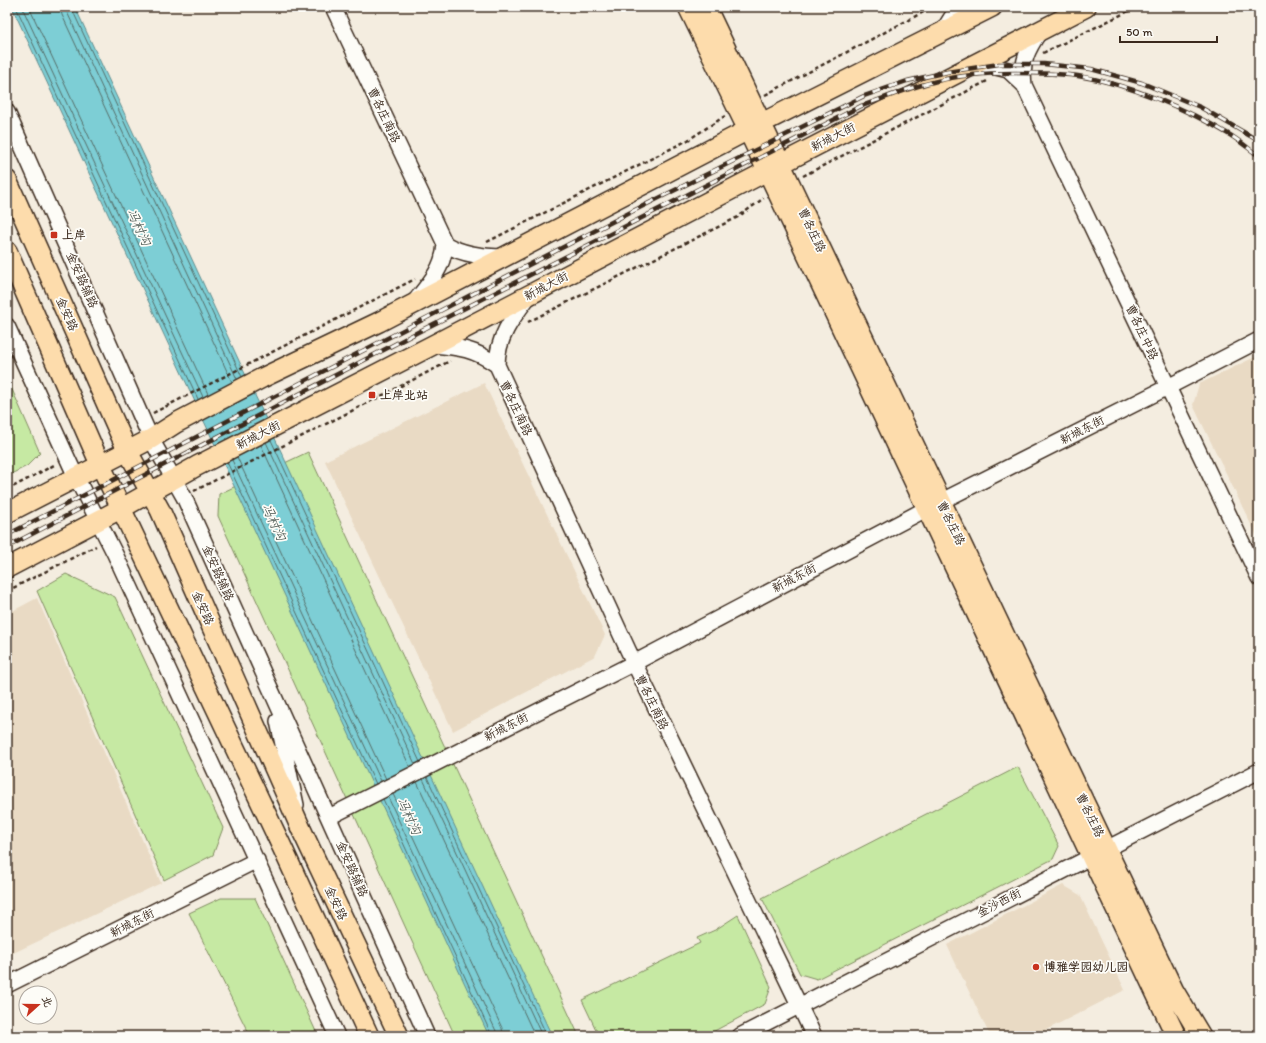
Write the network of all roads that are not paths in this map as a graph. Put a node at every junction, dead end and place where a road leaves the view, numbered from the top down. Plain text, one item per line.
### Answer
1 (333, 7) edge
2 (688, 7) edge
3 (706, 7) edge
4 (958, 7) edge
5 (992, 7) edge
6 (1086, 7) edge
7 (943, 31) junction
8 (1040, 31) junction
9 (980, 62) junction
10 (1024, 85) junction
11 (744, 105) junction
12 (7, 112) edge
13 (755, 127) junction
14 (774, 167) junction
15 (7, 180) edge
16 (445, 244) junction
17 (7, 251) edge
18 (505, 257) junction
19 (530, 294) junction
20 (411, 306) junction
21 (7, 326) edge
22 (1259, 340) edge
23 (433, 345) junction
24 (496, 365) junction
25 (1168, 387) junction
26 (151, 439) junction
27 (127, 450) junction
28 (100, 464) junction
29 (76, 477) junction
30 (174, 480) junction
31 (150, 492) junction
32 (933, 505) junction
33 (122, 508) junction
34 (7, 513) edge
35 (99, 520) junction
36 (7, 568) edge
37 (1259, 578) edge
38 (634, 663) junction
39 (272, 694) junction
40 (1259, 771) edge
41 (329, 817) junction
42 (302, 831) junction
43 (1099, 852) junction
44 (257, 860) junction
45 (7, 985) edge
46 (800, 1005) junction
47 (338, 1036) edge
48 (369, 1036) edge
49 (399, 1036) edge
50 (427, 1036) edge
51 (740, 1036) edge
52 (814, 1036) edge
53 (1176, 1036) edge
54 (1201, 1036) edge

1 - 16 street, 曹各庄南路
2 - 11 main road, 曹各庄路
3 - 11 main road, 曹各庄路
4 - 7 street
5 - 7 main road
6 - 8 main road, 新城大街
7 - 13 main road
8 - 9 main road, 新城大街
8 - 10 street, 曹各庄中路
9 - 10 street, 曹各庄中路
9 - 14 main road, 新城大街
10 - 25 street, 曹各庄中路
11 - 13 main road, 曹各庄路
12 - 26 street, 金安路辅路
13 - 14 main road, 曹各庄路
13 - 18 main road
14 - 19 main road, 新城大街
14 - 32 main road, 曹各庄路
15 - 27 main road, 金安路
16 - 18 street
16 - 20 street
17 - 28 main road
18 - 20 main road
19 - 23 main road, 新城大街
19 - 24 street, 曹各庄南路
20 - 26 main road
21 - 29 street
22 - 25 street, 新城东街
23 - 24 street, 曹各庄南路
23 - 30 main road, 新城大街
24 - 38 street, 曹各庄南路
25 - 32 street, 新城东街
25 - 37 street, 曹各庄中路
26 - 27 main road
26 - 30 street, 金安路辅路
27 - 28 main road
27 - 31 main road, 金安路
28 - 29 main road
28 - 33 main road
29 - 34 main road
29 - 35 street
30 - 31 main road, 新城大街
30 - 39 street, 金安路辅路
31 - 33 main road, 新城大街
31 - 42 main road, 金安路
32 - 38 street, 新城东街
32 - 43 main road, 曹各庄路
33 - 35 main road, 新城大街
33 - 48 main road
35 - 36 main road, 新城大街
35 - 44 street
38 - 41 street, 新城东街
38 - 46 street, 曹各庄南路
39 - 41 street, 金安路辅路
39 - 42 street
40 - 43 street, 金沙西街
41 - 50 street, 金安路辅路
42 - 49 main road, 金安路
43 - 46 street, 金沙西街
43 - 53 main road, 曹各庄路
43 - 54 main road, 曹各庄路
44 - 45 street, 新城东街
44 - 47 street
46 - 51 street, 金沙西街
46 - 52 street, 曹各庄南路

